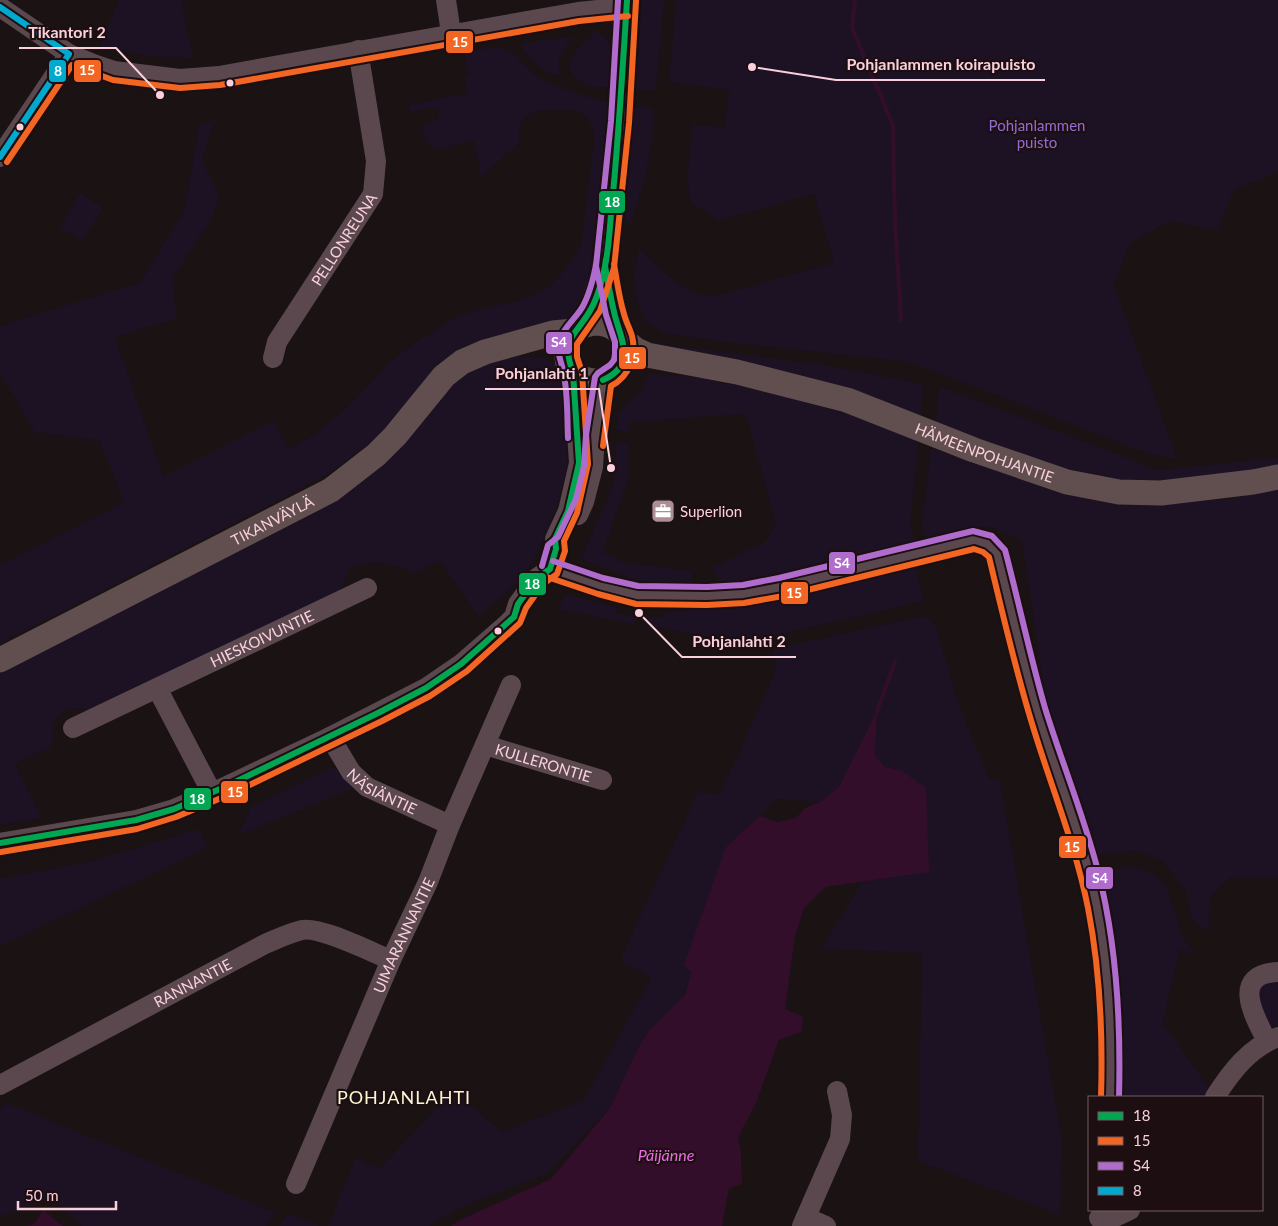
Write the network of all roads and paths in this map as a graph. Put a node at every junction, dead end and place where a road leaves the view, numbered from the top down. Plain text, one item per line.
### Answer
1 (446, 0) edge
2 (627, 3) edge
3 (0, 7) edge
4 (451, 33) junction
5 (358, 50) junction
6 (70, 54) junction
7 (0, 157) edge
8 (605, 266) junction
9 (576, 329) junction
10 (621, 335) junction
11 (514, 344) junction
12 (273, 358) dead end
13 (698, 365) junction
14 (571, 369) junction
15 (610, 376) junction
16 (1278, 476) edge
17 (556, 549) junction
18 (549, 570) junction
19 (367, 588) dead end
20 (0, 660) edge
21 (511, 685) dead end
22 (157, 688) junction
23 (73, 728) dead end
24 (330, 737) junction
25 (485, 745) junction
26 (602, 780) dead end
27 (212, 793) junction
28 (450, 825) junction
29 (0, 844) edge
30 (391, 960) junction
31 (1278, 972) edge
32 (1272, 1039) edge
33 (0, 1085) edge
34 (837, 1091) dead end
35 (1110, 1096) edge
36 (1217, 1096) edge
37 (296, 1184) dead end
38 (1128, 1211) edge
39 (1099, 1218) edge
40 (804, 1222) edge
41 (826, 1226) edge

1 - 4 street
2 - 4 street
2 - 8 main road
3 - 6 street
4 - 5 street
5 - 6 street
5 - 12 street, PELLONREUNA
6 - 7 street
8 - 9 main road
8 - 10 main road
9 - 10 main road
9 - 11 main road, TIKANVÄYLÄ
9 - 14 main road
10 - 13 main road, HÄMEENPOHJANTIE
10 - 15 main road
11 - 14 main road, TIKANVÄYLÄ
11 - 20 main road, TIKANVÄYLÄ
13 - 15 main road, HÄMEENPOHJANTIE
13 - 16 main road, HÄMEENPOHJANTIE
14 - 15 main road
14 - 17 street
15 - 17 street
17 - 18 street
18 - 24 street
18 - 35 street
19 - 22 street, HIESKOIVUNTIE
21 - 25 street, UIMARANNANTIE
22 - 23 street, HIESKOIVUNTIE
22 - 27 street
24 - 27 street
24 - 28 street, NÄSIÄNTIE
25 - 26 street, KULLERONTIE
25 - 28 street, UIMARANNANTIE
27 - 29 street
28 - 30 street, UIMARANNANTIE
30 - 33 street, RANNANTIE
30 - 37 street, UIMARANNANTIE
31 - 32 street
32 - 36 street
34 - 40 street
38 - 39 street
40 - 41 street

